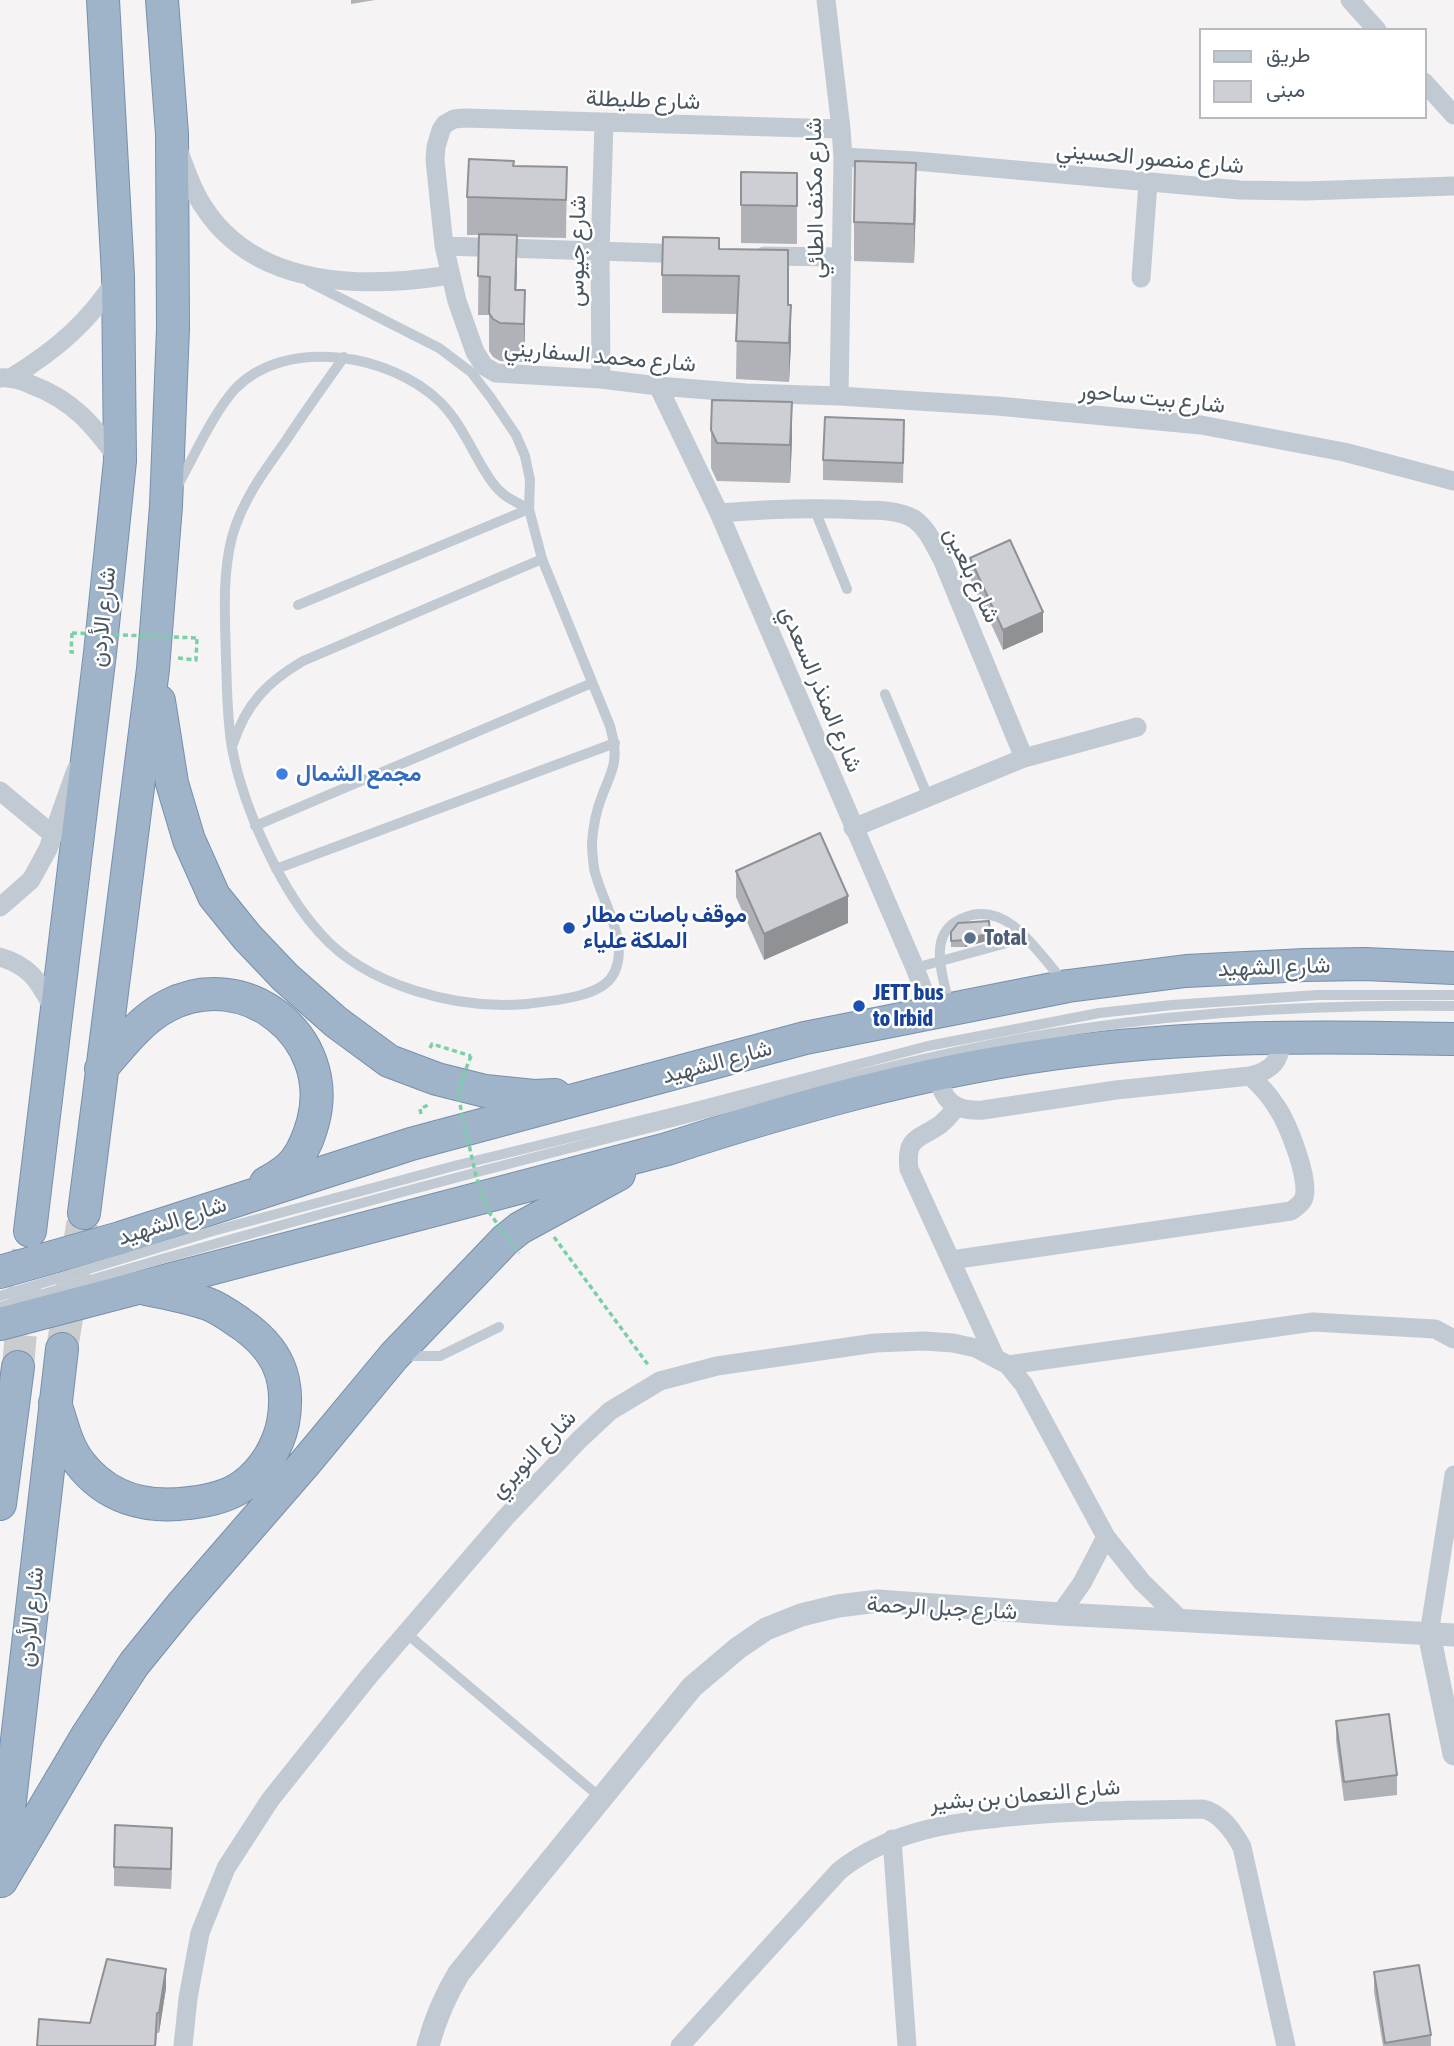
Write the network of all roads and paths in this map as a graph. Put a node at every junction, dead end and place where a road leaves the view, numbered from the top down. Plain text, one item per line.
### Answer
1 (103, 0) edge
2 (162, 0) edge
3 (826, 0) edge
4 (1350, 0) edge
5 (1375, 28) edge
6 (1426, 84) edge
7 (1454, 115) edge
8 (604, 123) junction
9 (445, 124) joint
10 (841, 129) junction
11 (172, 134) junction
12 (843, 157) junction
13 (1148, 183) junction
14 (1454, 186) edge
15 (444, 246) junction
16 (600, 252) junction
17 (708, 254) edge
18 (748, 255) edge
19 (842, 257) junction
20 (291, 272) junction
21 (450, 275) junction
22 (118, 276) junction
23 (1141, 278) dead end
24 (344, 357) junction
25 (6, 377) edge
26 (601, 379) junction
27 (658, 386) junction
28 (839, 396) junction
29 (120, 461) junction
30 (1454, 481) edge
31 (166, 506) junction
32 (813, 507) junction
33 (529, 509) junction
34 (719, 513) junction
35 (542, 559) junction
36 (847, 589) dead end
37 (298, 605) dead end
38 (71, 652) dead end
39 (196, 660) dead end
40 (153, 669) junction
41 (592, 683) junction
42 (885, 695) dead end
43 (1137, 727) dead end
44 (91, 728) junction
45 (615, 743) junction
46 (232, 748) junction
47 (1024, 758) junction
48 (0, 791) edge
49 (928, 797) junction
50 (255, 826) junction
51 (853, 828) junction
52 (52, 834) junction
53 (276, 869) junction
54 (0, 907) edge
55 (1025, 938) junction
56 (0, 957) edge
57 (940, 961) junction
58 (915, 968) junction
59 (1454, 968) edge
60 (1068, 986) junction
61 (1454, 995) edge
62 (1454, 1006) edge
63 (941, 1011) junction
64 (57, 1014) junction
65 (1283, 1038) junction
66 (1454, 1039) edge
67 (432, 1044) dead end
68 (102, 1069) junction
69 (938, 1075) junction
70 (1250, 1076) junction
71 (633, 1084) junction
72 (956, 1107) junction
73 (667, 1149) junction
74 (201, 1212) junction
75 (84, 1213) tunnel mouth
76 (30, 1231) tunnel mouth
77 (550, 1232) dead end
78 (519, 1253) dead end
79 (951, 1260) junction
80 (0, 1272) edge
81 (137, 1287) junction
82 (0, 1296) edge
83 (0, 1307) edge
84 (0, 1324) edge
85 (499, 1327) dead end
86 (1454, 1339) edge
87 (62, 1349) tunnel mouth
88 (394, 1356) junction
89 (1001, 1361) junction
90 (18, 1367) tunnel mouth
91 (660, 1381) junction
92 (55, 1403) junction
93 (1454, 1475) edge
94 (0, 1504) edge
95 (1106, 1537) junction
96 (1060, 1614) junction
97 (1181, 1620) junction
98 (406, 1633) junction
99 (1429, 1634) junction
100 (1454, 1635) edge
101 (1454, 1754) edge
102 (601, 1798) junction
103 (892, 1839) junction
104 (0, 1883) edge
105 (183, 2046) edge
106 (428, 2046) edge
107 (680, 2046) edge
108 (907, 2046) edge
109 (1286, 2046) edge

1 - 22 highway, شارع الأردن
2 - 11 highway
3 - 10 street, شارع مكنف الطائي
4 - 5 street
6 - 7 street
8 - 9 street, شارع طليطلة
8 - 10 street, شارع طليطلة
8 - 16 street, شارع جيوس
9 - 15 street, شارع محمد السفاريني
10 - 12 street, شارع مكنف الطائي
11 - 20 street
11 - 31 highway
12 - 13 street, شارع منصور الحسيني
12 - 19 street, شارع مكنف الطائي
13 - 14 street, شارع منصور الحسيني
13 - 23 street
15 - 16 street
15 - 21 street, شارع محمد السفاريني
16 - 17 street
16 - 26 street, شارع جيوس
18 - 19 street
19 - 28 street, شارع مكنف الطائي
20 - 21 street
20 - 33 lane
21 - 26 street, شارع محمد السفاريني
22 - 25 street
22 - 29 highway, شارع الأردن
24 - 31 lane
24 - 33 lane
24 - 46 lane
25 - 29 street
26 - 27 street, شارع محمد السفاريني
27 - 28 street, شارع محمد السفاريني
27 - 34 street, شارع المنذر السعدي
28 - 30 street, شارع بيت ساحور
29 - 44 highway, شارع الأردن
31 - 40 highway
32 - 34 street, شارع بلعين
32 - 36 lane
32 - 47 street, شارع بلعين
33 - 35 lane
33 - 37 lane
34 - 51 street, شارع المنذر السعدي
35 - 41 lane
35 - 46 lane
38 - 39 path, bridge
40 - 68 highway
40 - 71 highway
41 - 45 lane
41 - 50 lane
42 - 49 lane
43 - 47 street
44 - 52 street
44 - 64 highway, شارع الأردن
45 - 53 lane
45 - 53 lane
46 - 50 lane
47 - 49 street
48 - 52 street
49 - 51 street
50 - 53 lane
51 - 58 street, شارع المنذر السعدي
52 - 54 street
55 - 57 lane
55 - 57 lane
55 - 60 lane
56 - 64 street
57 - 58 lane
57 - 63 lane
58 - 63 street, شارع المنذر السعدي
59 - 60 highway, شارع الشهيد
60 - 63 highway, شارع الشهيد
61 - 82 lane
62 - 83 lane
63 - 71 highway, شارع الشهيد
64 - 76 highway, شارع الأردن
65 - 66 highway
65 - 69 highway
65 - 70 street
67 - 78 path, bridge
68 - 74 highway
68 - 75 highway
69 - 72 street
69 - 73 highway
70 - 72 street
70 - 79 street
71 - 74 highway, شارع الشهيد
72 - 79 street
73 - 81 highway
73 - 88 highway
74 - 80 highway, شارع الشهيد
77 - 91 path
79 - 89 street
81 - 84 highway
81 - 92 highway
85 - 88 lane
86 - 89 street
87 - 92 highway, شارع الأردن
88 - 104 highway
89 - 91 street, شارع النويري
89 - 95 street
90 - 94 highway
91 - 98 street, شارع النويري
92 - 104 highway, شارع الأردن
93 - 99 street
95 - 96 street
95 - 97 street
96 - 97 street, شارع جبل الرحمة
96 - 102 street, شارع جبل الرحمة
97 - 99 street, شارع جبل الرحمة
98 - 102 lane
98 - 105 street, شارع النويري
99 - 100 street, شارع جبل الرحمة
99 - 101 street
102 - 106 street, شارع جبل الرحمة
103 - 107 street, شارع النعمان بن بشير
103 - 108 street
103 - 109 street, شارع النعمان بن بشير

